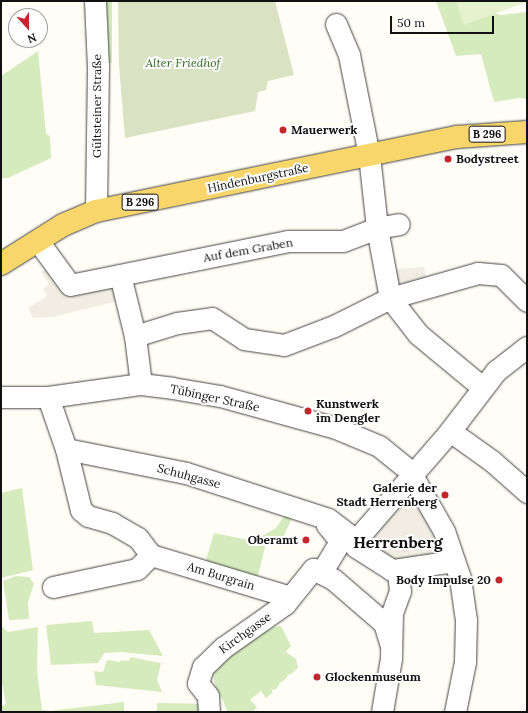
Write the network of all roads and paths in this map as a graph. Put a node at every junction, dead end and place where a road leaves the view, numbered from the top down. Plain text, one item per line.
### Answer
1 (95, 1) edge
2 (336, 24) dead end
3 (527, 132) edge
4 (369, 155) junction
5 (96, 211) junction
6 (399, 224) dead end
7 (376, 228) junction
8 (38, 241) junction
9 (1, 264) edge
10 (120, 276) junction
11 (390, 298) junction
12 (527, 301) edge
13 (135, 336) junction
14 (527, 347) edge
15 (141, 384) junction
16 (482, 387) junction
17 (1, 396) edge
18 (48, 397) junction
19 (450, 431) junction
20 (66, 449) junction
21 (412, 475) junction
22 (527, 492) edge
23 (328, 519) junction
24 (356, 540) junction
25 (151, 555) junction
26 (454, 561) junction
27 (317, 571) junction
28 (398, 571) junction
29 (53, 587) dead end
30 (290, 597) junction
31 (391, 646) junction
32 (209, 712) edge
33 (382, 712) edge
34 (455, 712) edge

1 - 5 street, Gültsteiner Straße
2 - 4 street
3 - 4 main road, Hindenburgstraße / B 296
4 - 5 main road, Hindenburgstraße / B 296
4 - 7 street
5 - 8 main road, Hindenburgstraße / B 296
6 - 7 street, Auf dem Graben
7 - 10 street, Auf dem Graben
7 - 11 street
8 - 9 main road, Hindenburgstraße / B 296
8 - 10 street, Auf dem Graben
10 - 13 street
11 - 12 street
11 - 13 street
11 - 16 street
13 - 15 street
14 - 16 street
15 - 18 street, Tübinger Straße
15 - 21 street, Tübinger Straße
16 - 19 street
17 - 18 street, Tübinger Straße
18 - 20 street
19 - 21 street
19 - 22 street
20 - 23 street, Schuhgasse
20 - 25 street
21 - 24 street
21 - 26 street, Tübinger Straße
23 - 24 street, Schuhgasse
23 - 27 street, Kirchgasse
24 - 28 street, Schuhgasse
25 - 29 street
25 - 30 street, Am Burgrain
26 - 28 street
26 - 34 street, Tübinger Straße
27 - 30 street, Kirchgasse
27 - 31 street
28 - 31 street
30 - 32 street, Kirchgasse
31 - 33 street

